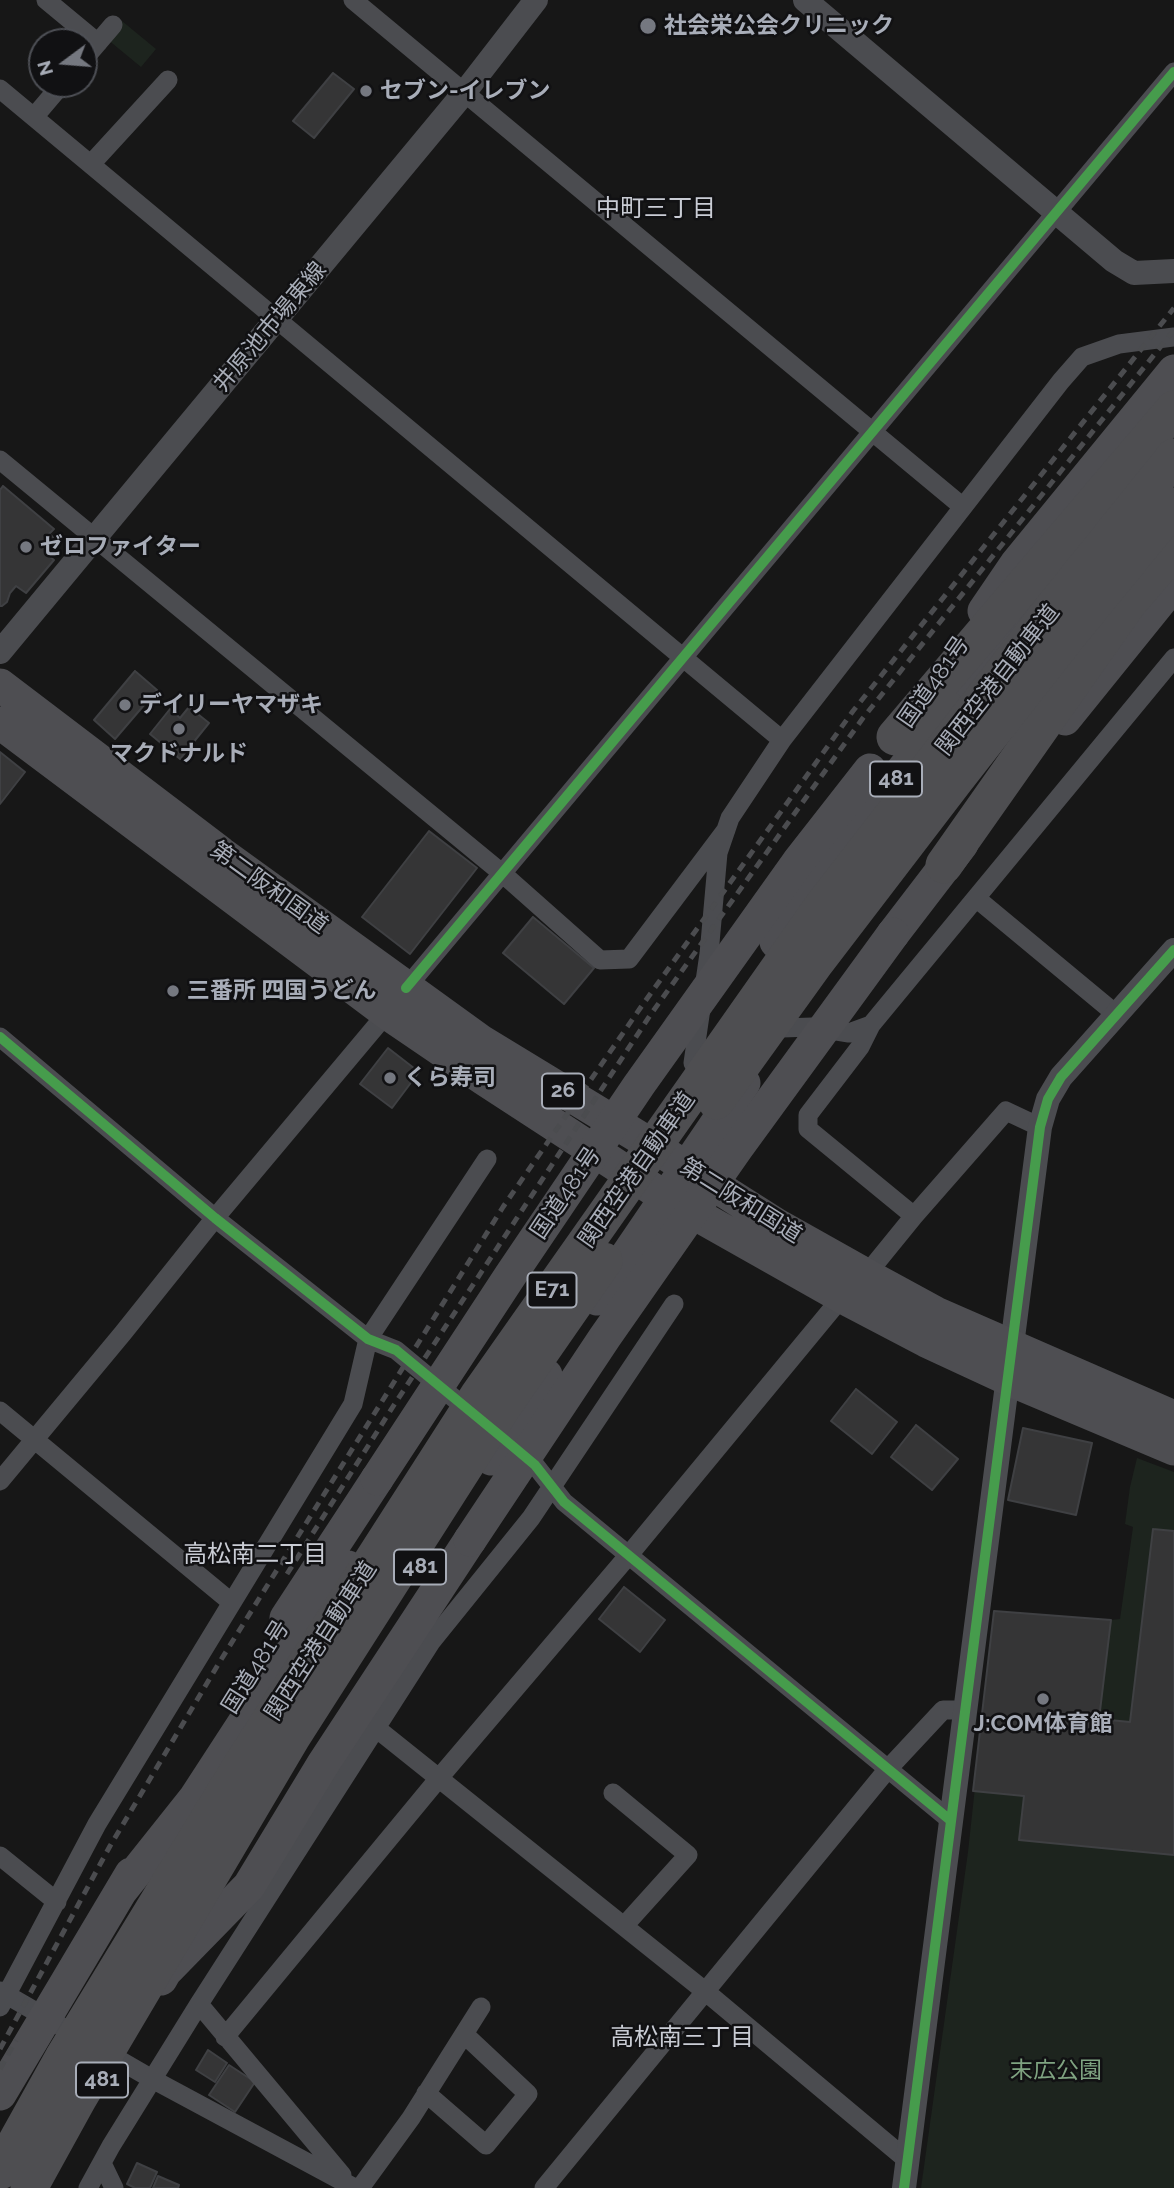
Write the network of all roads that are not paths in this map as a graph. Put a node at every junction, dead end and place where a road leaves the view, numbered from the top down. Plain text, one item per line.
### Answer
1 (46, 0) edge
2 (353, 0) edge
3 (536, 0) edge
4 (805, 0) edge
5 (113, 25) dead end
6 (80, 28) edge
7 (98, 43) edge
8 (1174, 72) edge
9 (168, 80) dead end
10 (0, 89) edge
11 (464, 93) junction
12 (50, 98) edge
13 (34, 117) junction
14 (91, 164) junction
15 (1057, 212) junction
16 (1174, 271) edge
17 (277, 319) junction
18 (1174, 337) edge
19 (1174, 371) edge
20 (1174, 409) edge
21 (873, 432) junction
22 (1174, 437) edge
23 (1174, 457) edge
24 (0, 460) edge
25 (1174, 506) edge
26 (963, 507) junction
27 (1174, 519) edge
28 (93, 537) junction
29 (1174, 550) edge
30 (1174, 584) edge
31 (1129, 602) junction
32 (0, 652) edge
33 (683, 659) junction
34 (1170, 670) edge
35 (0, 685) edge
36 (0, 723) edge
37 (782, 740) junction
38 (905, 746) junction
39 (971, 769) junction
40 (726, 830) junction
41 (944, 866) junction
42 (503, 874) junction
43 (976, 898) junction
44 (1174, 950) edge
45 (397, 1001) junction
46 (1117, 1015) junction
47 (871, 1025) junction
48 (782, 1028) junction
49 (0, 1037) edge
50 (694, 1063) junction
51 (1040, 1127) junction
52 (642, 1139) junction
53 (487, 1158) dead end
54 (621, 1167) junction
55 (686, 1167) junction
56 (665, 1197) junction
57 (914, 1216) junction
58 (215, 1218) junction
59 (866, 1275) junction
60 (842, 1297) junction
61 (674, 1304) dead end
62 (368, 1339) junction
63 (1012, 1346) junction
64 (1007, 1379) junction
65 (460, 1404) junction
66 (0, 1411) edge
67 (1174, 1417) edge
68 (34, 1439) junction
69 (503, 1439) junction
70 (1174, 1449) edge
71 (0, 1481) edge
72 (552, 1487) junction
73 (628, 1556) junction
74 (231, 1602) junction
75 (964, 1710) junction
76 (376, 1728) junction
77 (887, 1770) junction
78 (439, 1778) junction
79 (613, 1793) dead end
80 (950, 1820) junction
81 (0, 1856) edge
82 (121, 1891) junction
83 (57, 1902) junction
84 (624, 1926) junction
85 (165, 1972) junction
86 (706, 1992) junction
87 (2, 1998) edge
88 (199, 2004) junction
89 (481, 2007) dead end
90 (45, 2016) junction
91 (464, 2034) junction
92 (225, 2037) junction
93 (115, 2057) junction
94 (152, 2079) junction
95 (426, 2093) junction
96 (0, 2094) edge
97 (107, 2155) junction
98 (907, 2160) junction
99 (0, 2171) edge
100 (355, 2187) edge
101 (29, 2188) edge
102 (41, 2188) edge
103 (75, 2188) edge
104 (88, 2188) edge
105 (114, 2188) edge
106 (544, 2188) edge
107 (904, 2188) edge

1 - 6 street
2 - 11 street
3 - 11 street, 井原池市場東線
4 - 15 street
5 - 7 street
8 - 15 street
9 - 14 street
10 - 13 street
11 - 17 street, 井原池市場東線
11 - 21 street
12 - 13 street
13 - 14 street
14 - 17 street
15 - 16 street
15 - 21 street
17 - 28 street, 井原池市場東線
17 - 33 street
18 - 26 street
19 - 38 highway, 国道481号 / 481
20 - 38 highway
21 - 26 street
21 - 33 street
22 - 38 highway, 481
23 - 99 highway, 関西空港自動車道 / E71, bridge
24 - 28 street
25 - 101 highway, 関西空港自動車道 / E71, bridge
26 - 37 street
27 - 39 highway, 481
28 - 32 street, 井原池市場東線
28 - 42 street
29 - 31 highway
30 - 41 highway, 481
31 - 39 highway
31 - 41 highway
33 - 37 street
33 - 42 street
34 - 43 street
35 - 45 highway, 第二阪和国道 / 26
36 - 45 highway, 第二阪和国道 / 26
37 - 40 street
38 - 50 highway, 481
38 - 82 highway, 国道481号 / 481, bridge
39 - 48 highway, 481
40 - 42 street
40 - 50 street
41 - 85 highway, 481, bridge
42 - 45 street
43 - 46 street
43 - 47 street
44 - 46 street
45 - 52 highway, 第二阪和国道 / 26
45 - 54 highway, 第二阪和国道 / 26
45 - 58 street
46 - 51 street
47 - 48 street
47 - 57 street
48 - 55 highway, 481
49 - 58 street
50 - 52 highway, 481
51 - 57 street
51 - 63 street
52 - 54 highway, 481
52 - 55 highway, 第二阪和国道 / 26
53 - 62 street
54 - 56 highway, 第二阪和国道 / 26
54 - 65 highway, 481
55 - 56 highway, 481
55 - 59 highway, 第二阪和国道 / 26
56 - 60 highway, 第二阪和国道 / 26
56 - 69 highway, 481
57 - 59 street
58 - 62 street
58 - 68 street
59 - 63 highway, 第二阪和国道 / 26
60 - 64 highway, 第二阪和国道 / 26
60 - 73 street
61 - 72 street
62 - 65 street
62 - 74 street
63 - 64 street
63 - 67 highway, 第二阪和国道 / 26
64 - 70 highway, 第二阪和国道 / 26
64 - 75 street
65 - 69 street
65 - 82 highway, 481
66 - 68 street
68 - 71 street
68 - 74 street
69 - 72 street
69 - 85 highway, 481
72 - 73 street
72 - 76 street
73 - 77 street
73 - 78 street
74 - 83 street
75 - 77 street
75 - 80 street
76 - 78 street
76 - 88 street
77 - 80 street
77 - 86 street
78 - 84 street
78 - 92 street
79 - 84 street
80 - 98 street
81 - 83 street
82 - 90 highway, 国道481号 / 481
83 - 87 street
84 - 86 street
85 - 93 highway, 481
86 - 98 street
86 - 106 street
87 - 90 street
88 - 92 street
88 - 94 street
89 - 91 street
90 - 93 street
90 - 96 highway, 国道481号 / 481
91 - 95 street
91 - 95 street
92 - 100 street
93 - 94 street
93 - 102 highway, 481
94 - 97 street
94 - 100 street
95 - 100 street
97 - 103 street
97 - 104 street
97 - 105 street
98 - 107 street

